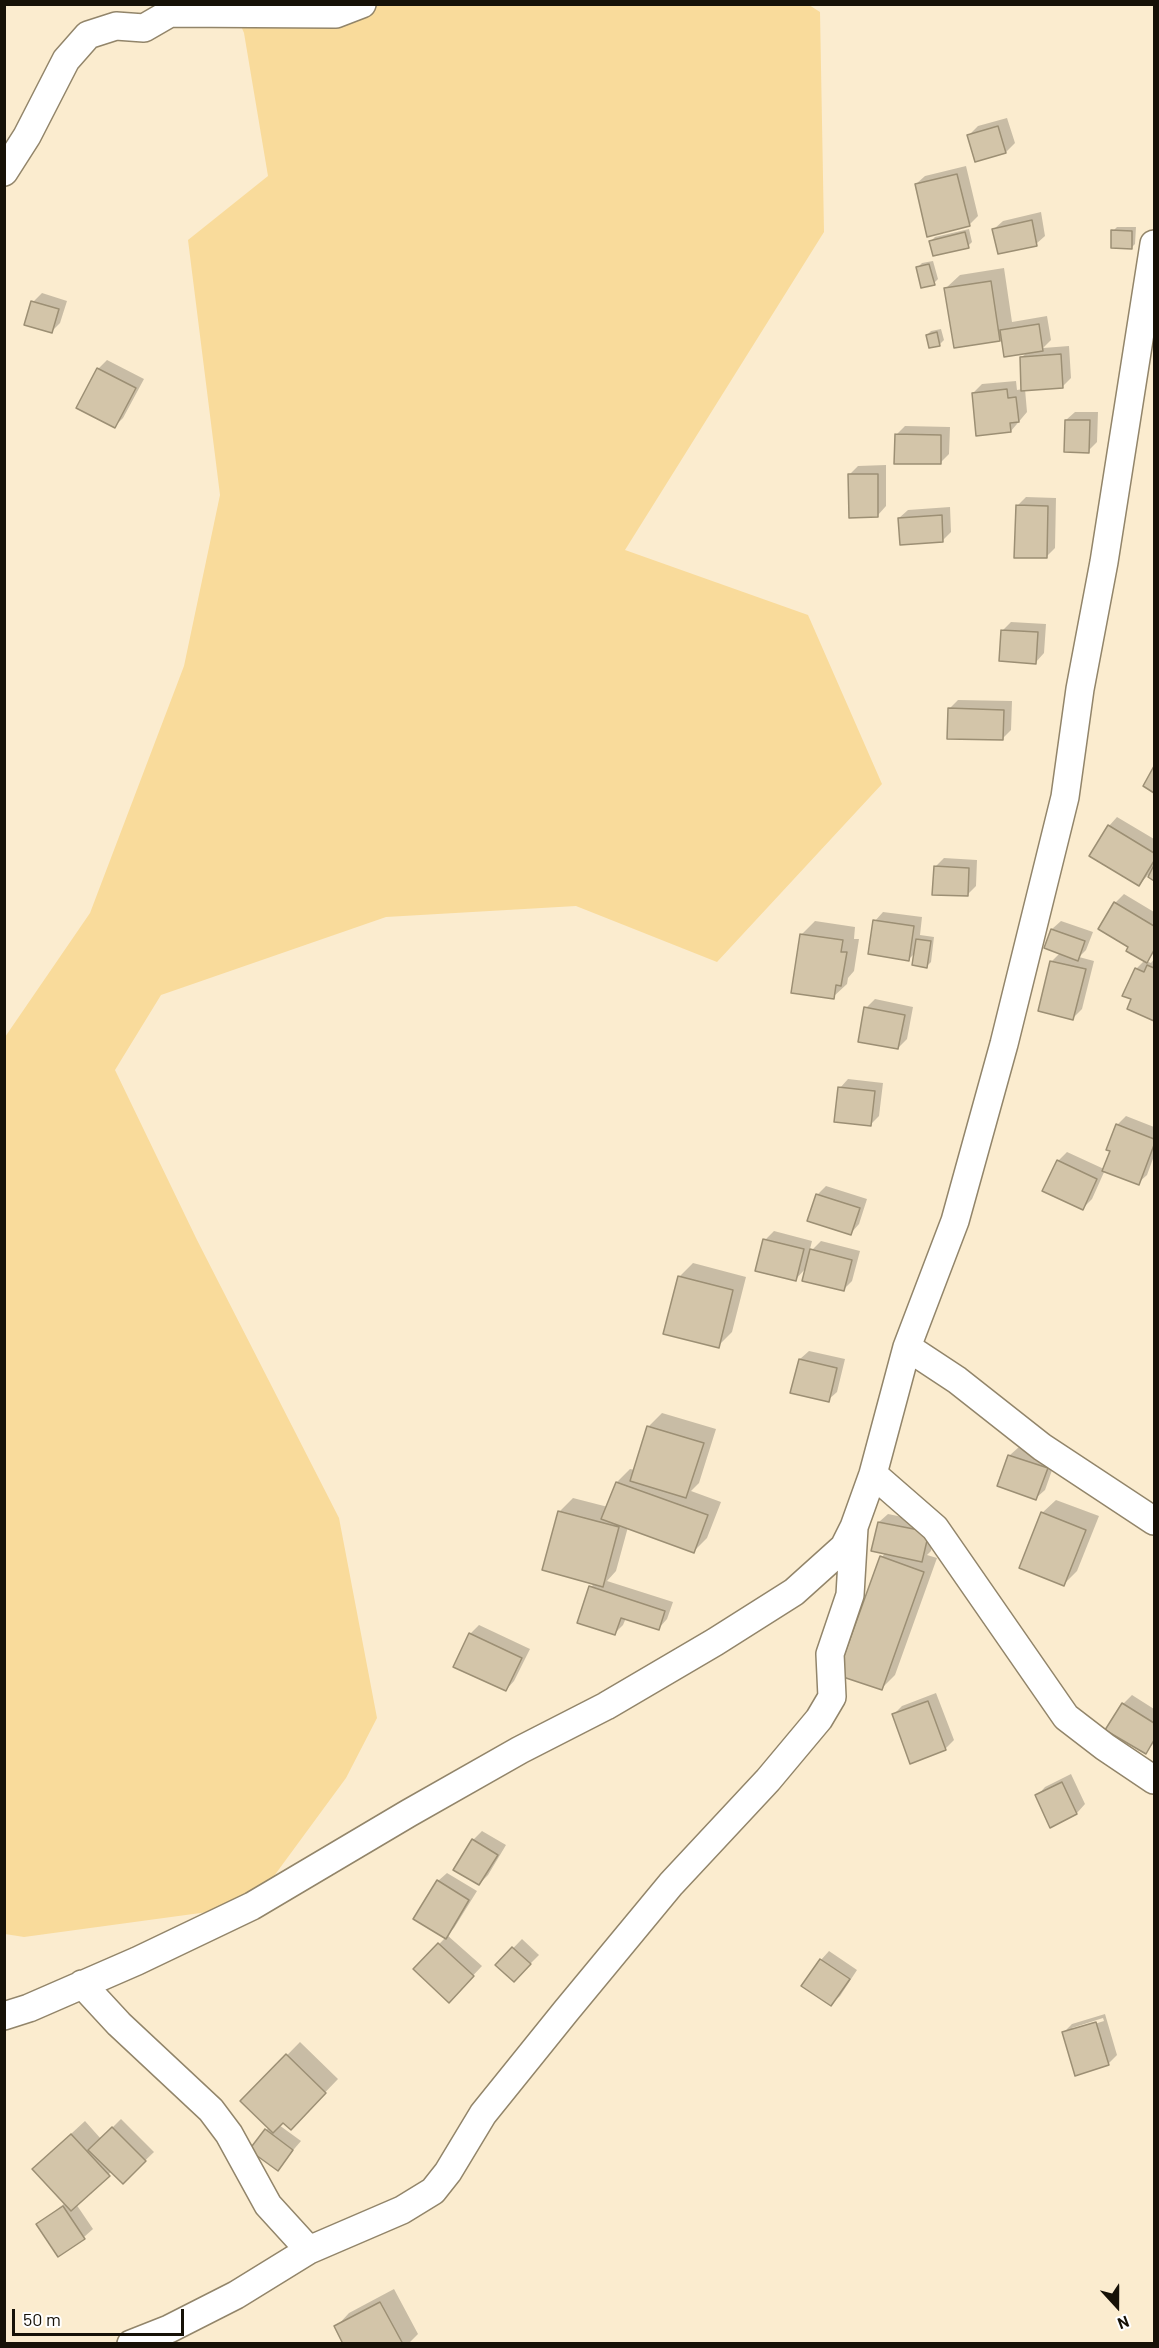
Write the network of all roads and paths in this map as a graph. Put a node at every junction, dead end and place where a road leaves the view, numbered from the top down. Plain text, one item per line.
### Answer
1 (362, 4) edge
2 (4, 172) edge
3 (1155, 244) edge
4 (907, 1347) junction
5 (873, 1474) junction
6 (1155, 1521) edge
7 (854, 1527) junction
8 (1155, 1780) edge
9 (82, 1984) junction
10 (4, 2016) edge
11 (309, 2250) junction
12 (131, 2343) edge

1 - 2 street
3 - 4 street
4 - 5 street
4 - 6 street
5 - 7 street
5 - 8 street
7 - 9 street
7 - 11 street
9 - 10 street
9 - 11 street
11 - 12 street

